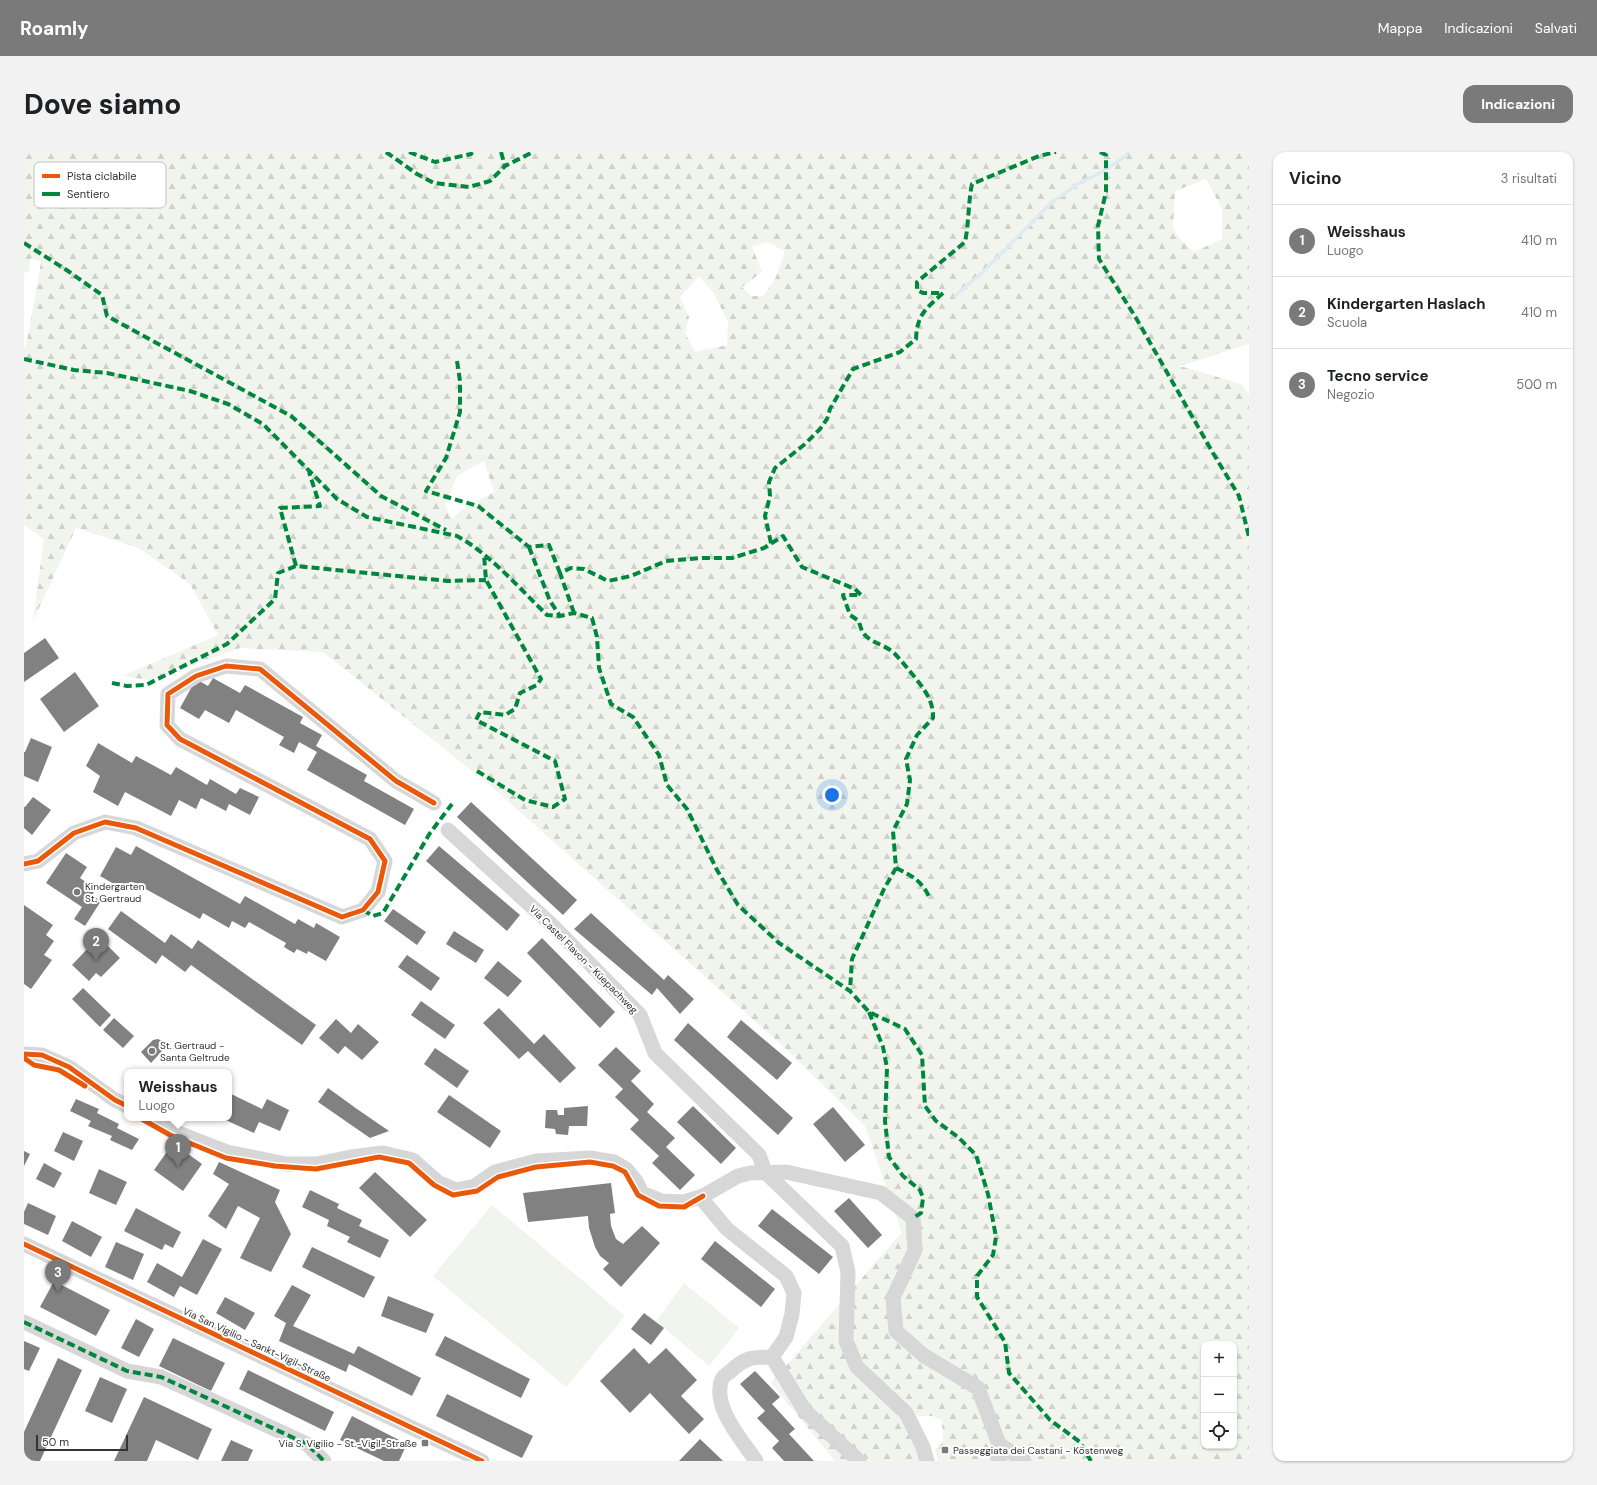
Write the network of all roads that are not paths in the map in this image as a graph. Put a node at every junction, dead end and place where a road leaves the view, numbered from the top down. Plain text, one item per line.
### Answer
1 (434, 803) dead end
2 (448, 830) dead end
3 (24, 864) edge
4 (24, 1054) edge
5 (124, 1104) edge
6 (155, 1121) edge
7 (765, 1172) junction
8 (703, 1196) junction
9 (24, 1244) edge
10 (24, 1322) edge
11 (772, 1357) junction
12 (999, 1444) junction
13 (324, 1461) edge
14 (482, 1461) edge
15 (756, 1461) edge
16 (859, 1461) edge
17 (927, 1461) edge
18 (1000, 1461) edge
19 (1024, 1461) edge

1 - 3 street
2 - 7 street, Via Castel Flavon - Küepachweg
4 - 5 street
6 - 8 street
7 - 8 street
7 - 12 street
7 - 17 street
8 - 11 street
9 - 14 street, Via San Vigilio - Sankt-Vigil-Straße
10 - 13 street
11 - 15 street
11 - 16 street
12 - 18 street
12 - 19 street

